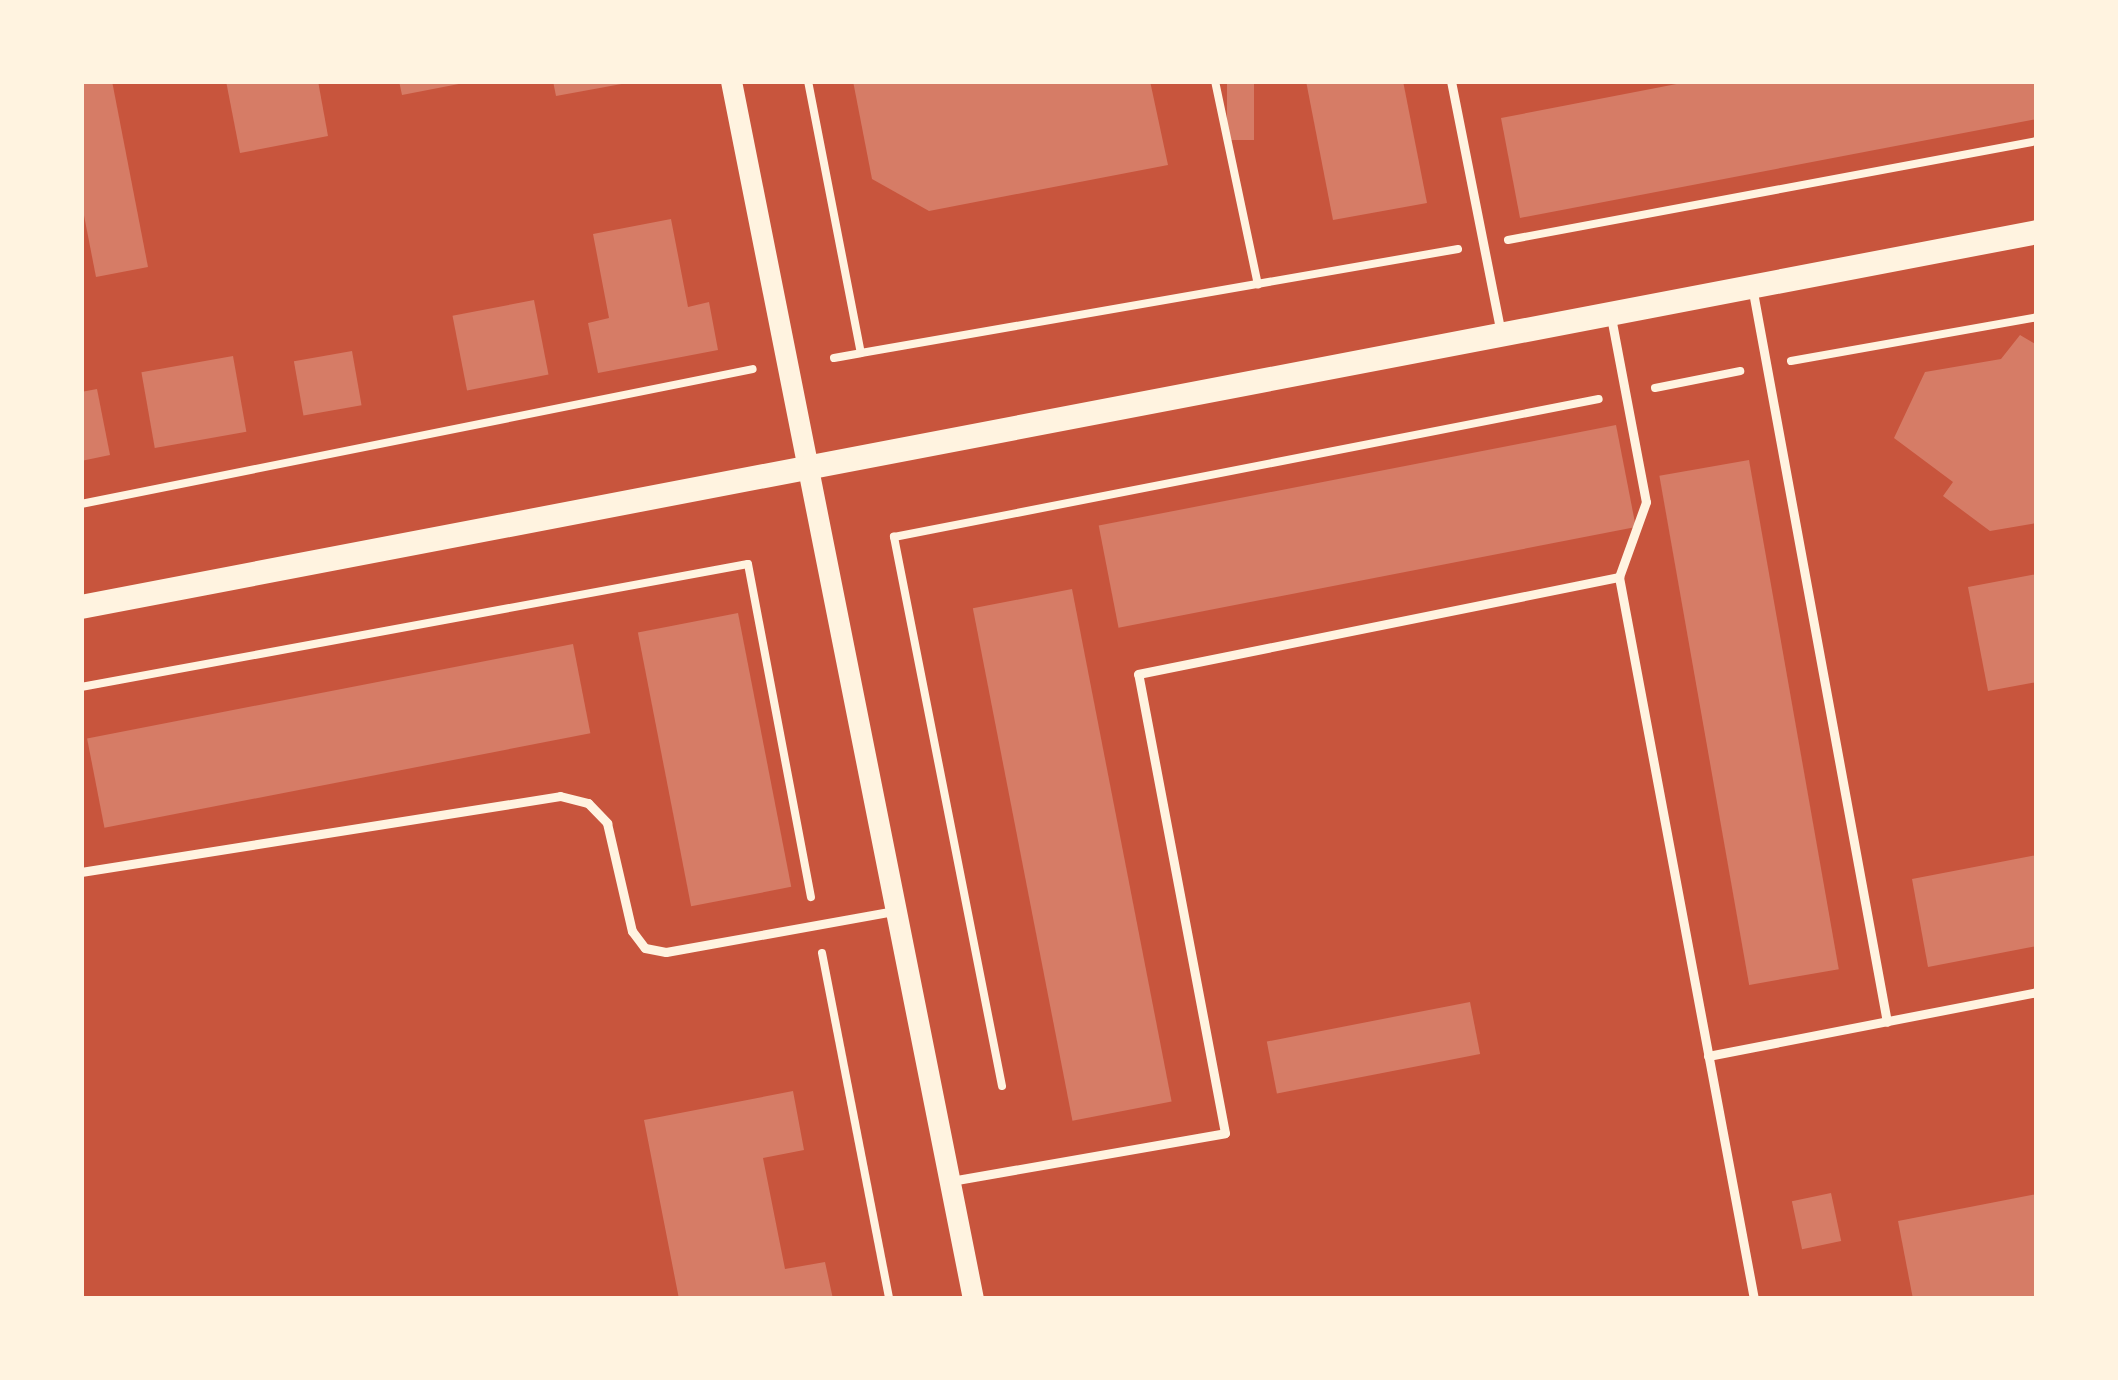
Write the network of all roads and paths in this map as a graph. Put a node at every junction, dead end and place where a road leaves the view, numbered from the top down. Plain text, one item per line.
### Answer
1 (730, 81) edge
2 (808, 81) edge
3 (1215, 81) edge
4 (1451, 81) edge
5 (2037, 141) edge
6 (2037, 232) edge
7 (1484, 245) junction
8 (1258, 285) junction
9 (1752, 286) junction
10 (1610, 314) junction
11 (2037, 316) edge
12 (1501, 334) junction
13 (861, 353) junction
14 (834, 358) dead end
15 (1767, 366) junction
16 (753, 373) dead end
17 (1627, 394) junction
18 (812, 468) junction
19 (81, 504) edge
20 (1618, 577) junction
21 (81, 607) edge
22 (81, 687) edge
23 (81, 872) edge
24 (898, 910) junction
25 (816, 925) junction
26 (2037, 992) edge
27 (1887, 1022) junction
28 (1708, 1056) junction
29 (1002, 1086) dead end
30 (951, 1180) junction
31 (890, 1299) edge
32 (973, 1299) edge
33 (1754, 1299) edge

1 - 18 street
2 - 13 path
3 - 8 path
4 - 7 lane
5 - 7 path
6 - 9 main road
7 - 8 path
7 - 12 lane
8 - 13 path
9 - 10 main road
9 - 15 lane
10 - 12 main road
10 - 17 lane
11 - 15 path
12 - 18 main road
13 - 14 path
15 - 17 path
15 - 27 lane
16 - 19 path
17 - 20 lane
17 - 29 path
18 - 21 main road
18 - 24 street
20 - 28 lane
20 - 30 lane
22 - 25 path
23 - 25 lane
24 - 25 lane
24 - 30 street
25 - 31 path
26 - 27 lane
27 - 28 lane
28 - 33 lane
30 - 32 street

